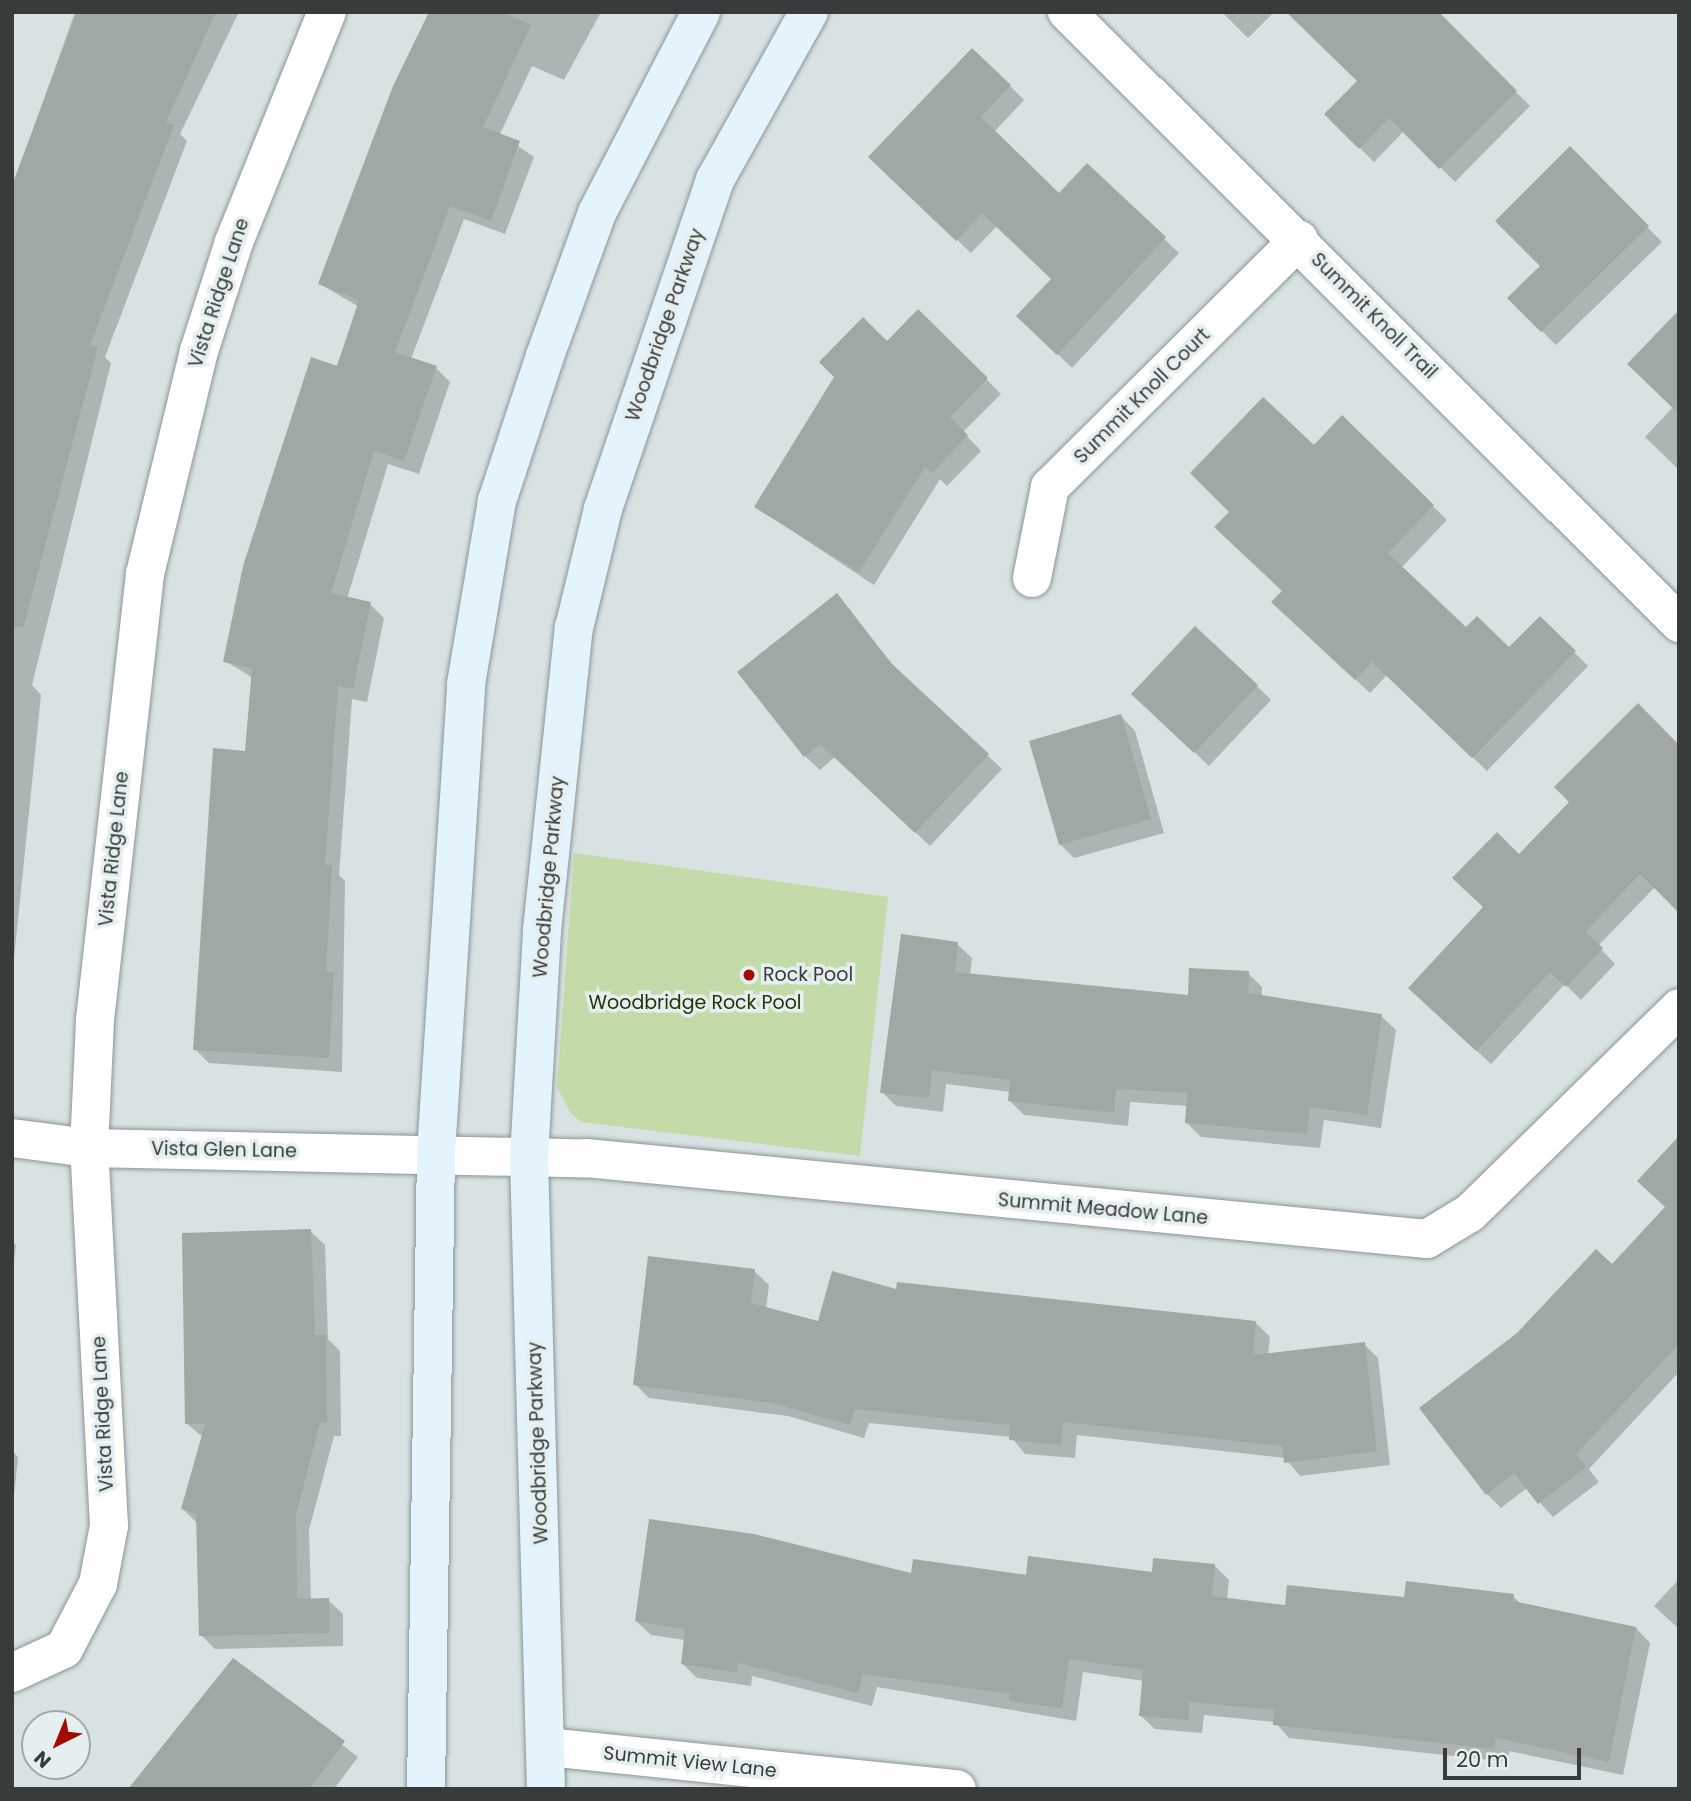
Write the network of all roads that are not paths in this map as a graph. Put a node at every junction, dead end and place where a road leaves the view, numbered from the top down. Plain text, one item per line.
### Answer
1 (327, 12) edge
2 (701, 12) edge
3 (809, 12) edge
4 (1068, 12) edge
5 (1299, 240) junction
6 (1032, 578) dead end
7 (1679, 623) edge
8 (1679, 1008) edge
9 (12, 1138) edge
10 (89, 1148) junction
11 (436, 1153) junction
12 (529, 1157) junction
13 (12, 1673) edge
14 (548, 1747) junction
15 (426, 1789) edge
16 (546, 1789) edge
17 (957, 1789) edge

1 - 10 street, Vista Ridge Lane
2 - 11 main road
3 - 12 main road, Woodbridge Parkway
4 - 5 street, Summit Knoll Trail
5 - 6 street, Summit Knoll Court
5 - 7 street, Summit Knoll Trail
8 - 12 street, Summit Meadow Lane
9 - 10 street, Vista Glen Lane
10 - 11 street, Vista Glen Lane
10 - 13 street, Vista Ridge Lane
11 - 12 street, Summit Meadow Lane
11 - 15 main road
12 - 14 main road, Woodbridge Parkway
14 - 16 main road, Woodbridge Parkway
14 - 17 street, Summit View Lane

